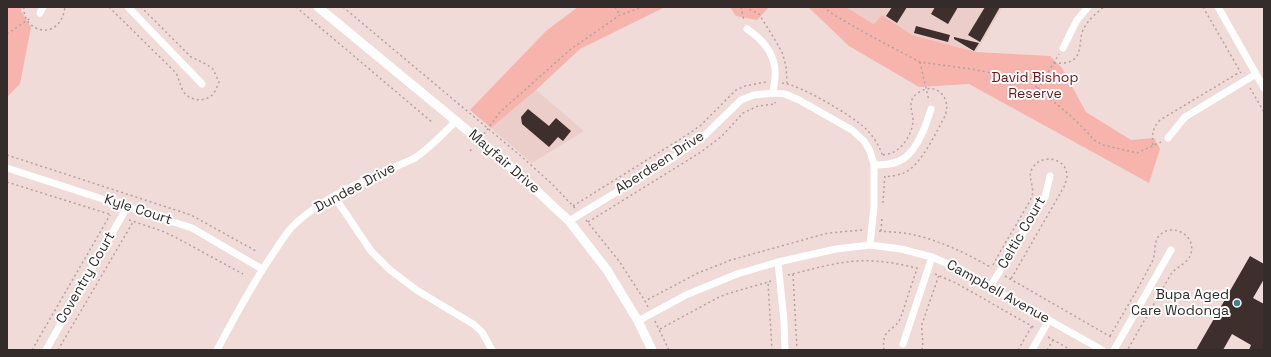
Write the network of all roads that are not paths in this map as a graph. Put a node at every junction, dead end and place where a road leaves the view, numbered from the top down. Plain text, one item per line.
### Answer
1 (128, 7) edge
2 (318, 7) edge
3 (1088, 7) edge
4 (1218, 7) edge
5 (747, 29) road end
6 (1063, 48) road end
7 (1256, 74) junction
8 (202, 84) dead end
9 (1264, 88) edge
10 (773, 92) junction
11 (931, 109) road end
12 (456, 121) junction
13 (1168, 138) road end
14 (874, 165) junction
15 (7, 168) edge
16 (1050, 176) dead end
17 (334, 196) junction
18 (127, 207) junction
19 (569, 221) junction
20 (870, 245) junction
21 (1171, 250) dead end
22 (932, 257) junction
23 (778, 262) junction
24 (262, 269) junction
25 (990, 287) junction
26 (1049, 320) junction
27 (638, 321) junction
28 (903, 344) dead end
29 (46, 350) edge
30 (217, 350) edge
31 (492, 350) edge
32 (652, 350) edge
33 (785, 350) edge
34 (1032, 350) edge
35 (1102, 350) edge
36 (1114, 350) edge

1 - 8 street
2 - 12 street, Mayfair Drive
3 - 6 street
4 - 7 street
5 - 10 street
7 - 9 street
7 - 13 street
10 - 14 street, Aberdeen Drive
10 - 19 street, Aberdeen Drive
11 - 14 street
12 - 17 street, Dundee Drive
12 - 19 street, Mayfair Drive
14 - 20 street, Aberdeen Drive
15 - 18 street, Kyle Court
16 - 25 street, Celtic Court
17 - 24 street, Dundee Drive
17 - 31 street
18 - 24 street, Kyle Court
18 - 29 street, Coventry Court
19 - 27 street, Mayfair Drive
20 - 22 street, Campbell Avenue
20 - 23 street, Campbell Avenue
21 - 36 street
22 - 25 street, Campbell Avenue
22 - 28 street
23 - 27 street, Campbell Avenue
23 - 33 street
24 - 30 street, Dundee Drive
25 - 26 street, Campbell Avenue
26 - 34 street
26 - 35 street, Campbell Avenue
27 - 32 street, Mayfair Drive

